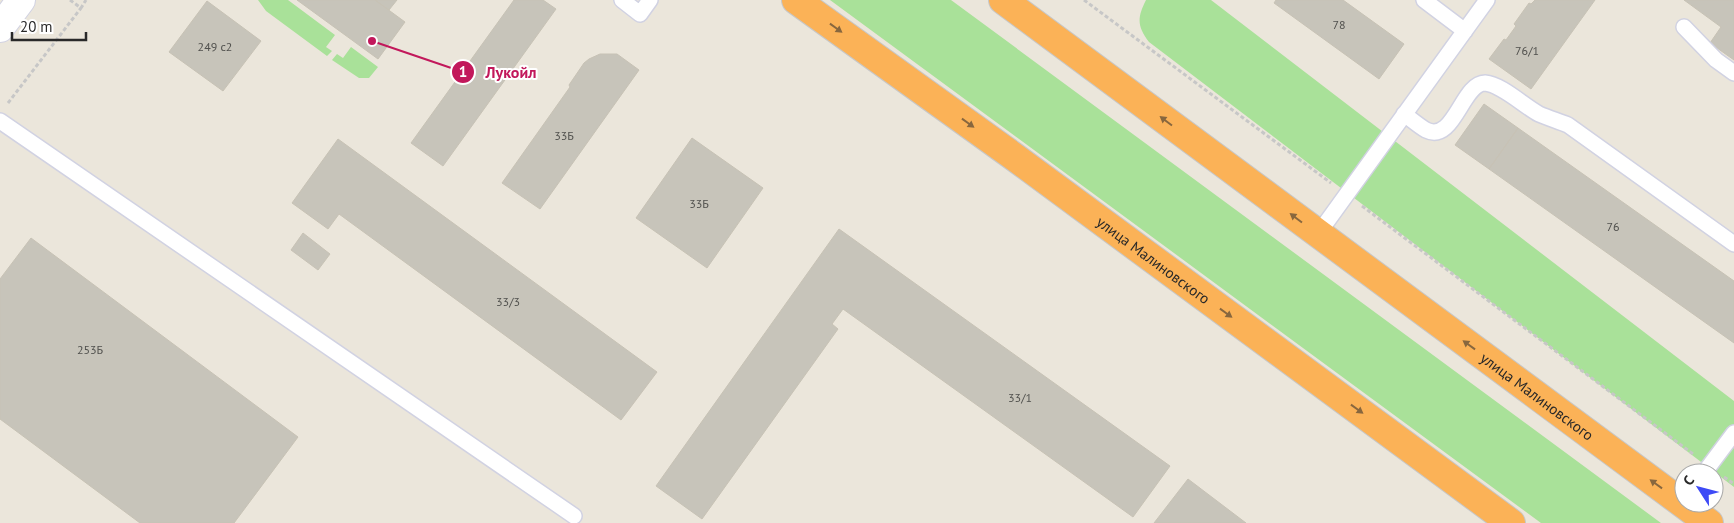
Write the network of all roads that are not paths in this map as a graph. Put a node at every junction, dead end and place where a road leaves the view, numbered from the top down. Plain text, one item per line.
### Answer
1 (21, 0) edge
2 (622, 0) edge
3 (650, 0) edge
4 (796, 0) edge
5 (1003, 0) edge
6 (1424, 0) edge
7 (1486, 0) edge
8 (1684, 27) dead end
9 (0, 28) edge
10 (1465, 31) junction
11 (1734, 73) edge
12 (1404, 114) junction
13 (0, 121) edge
14 (1318, 234) junction
15 (1734, 244) edge
16 (1734, 433) edge
17 (1712, 463) edge
18 (1674, 494) edge
19 (1697, 513) edge
20 (574, 516) dead end
21 (1511, 523) edge
22 (1709, 523) edge

1 - 9 street
2 - 3 lane
4 -> 21 highway, улица Малиновского
14 -> 5 highway, улица Малиновского
6 - 10 lane
7 - 10 lane
8 - 11 lane
10 - 12 lane
12 - 14 lane
12 - 15 lane
13 - 20 lane
18 -> 14 highway, улица Малиновского
16 - 17 lane
19 - 22 highway, улица Малиновского

